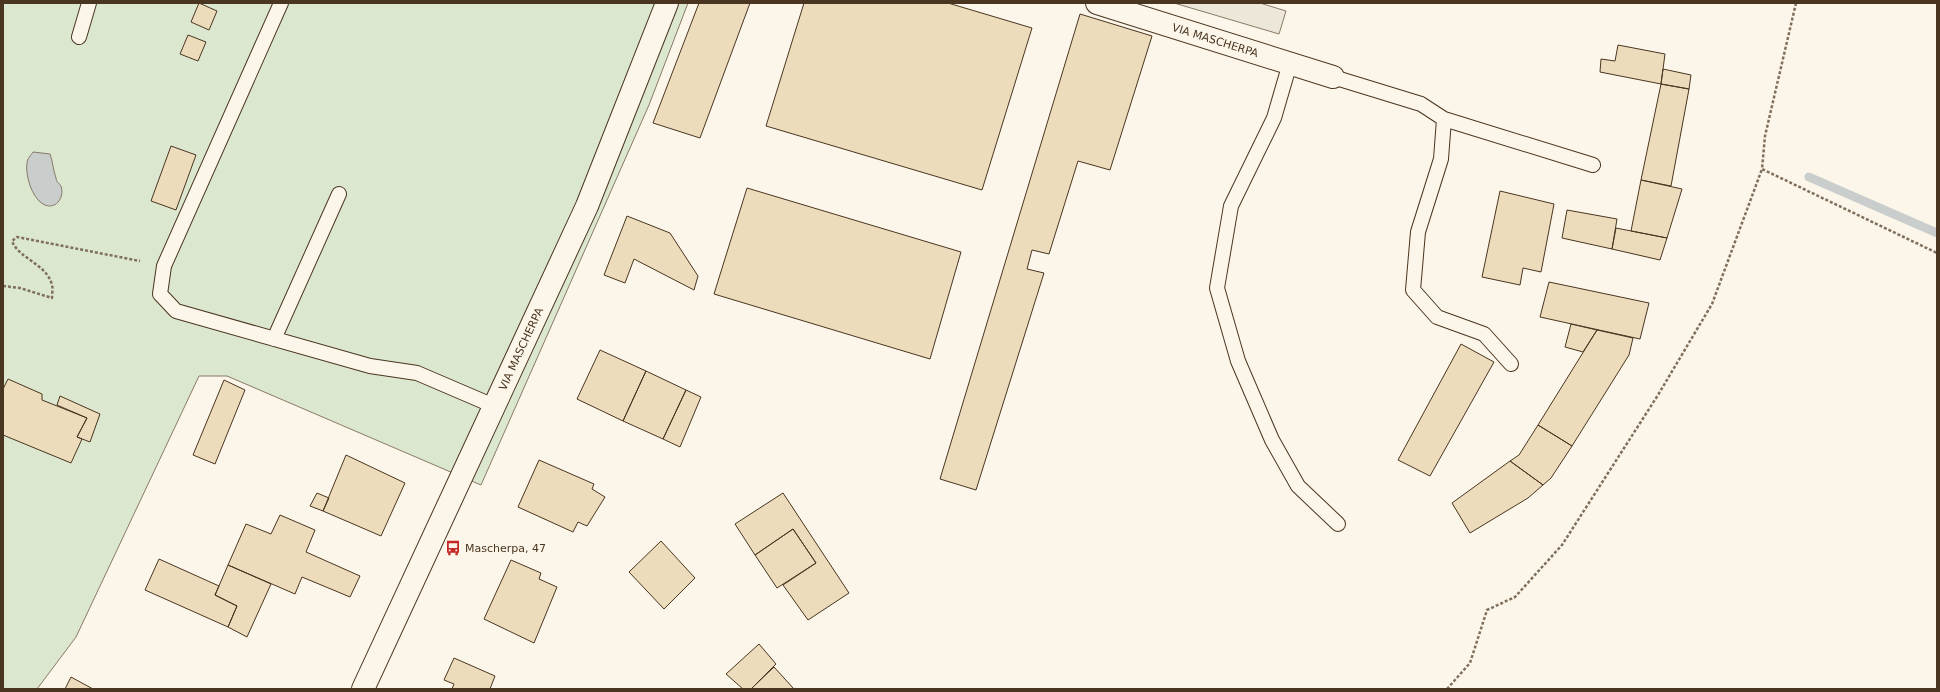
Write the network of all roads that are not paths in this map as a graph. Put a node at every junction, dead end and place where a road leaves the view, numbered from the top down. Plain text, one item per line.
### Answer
1 (89, 3) edge
2 (281, 3) edge
3 (667, 3) edge
4 (1097, 3) edge
5 (79, 37) dead end
6 (1290, 63) junction
7 (1333, 77) joint
8 (1444, 119) junction
9 (1593, 165) dead end
10 (339, 194) dead end
11 (274, 339) junction
12 (1511, 364) dead end
13 (494, 406) junction
14 (1338, 524) dead end
15 (363, 689) edge

1 - 5 lane
2 - 11 lane
3 - 13 street, VIA MASCHERPA
4 - 6 street, VIA MASCHERPA
6 - 7 street, VIA MASCHERPA
6 - 14 lane
7 - 8 lane
8 - 9 lane
8 - 12 lane
10 - 11 lane
11 - 13 lane
13 - 15 street, VIA MASCHERPA

